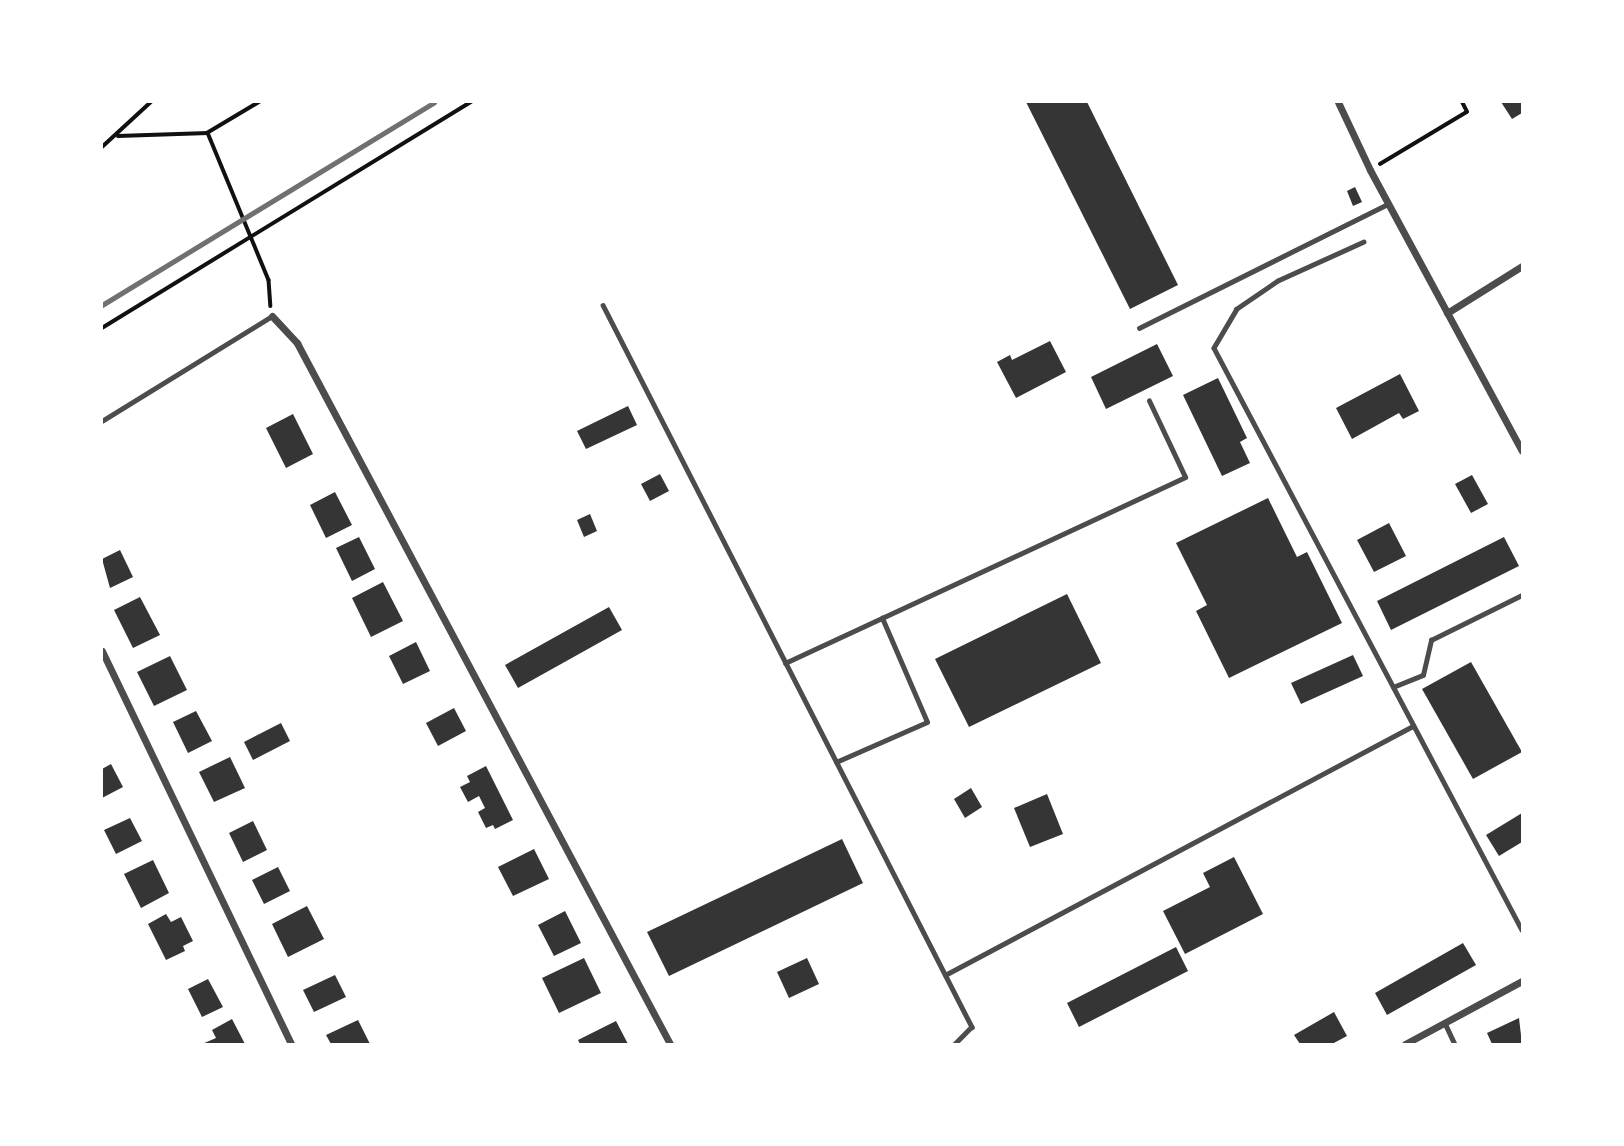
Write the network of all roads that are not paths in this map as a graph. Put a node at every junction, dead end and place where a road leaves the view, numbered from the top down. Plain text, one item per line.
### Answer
1 (1338, 102) edge
2 (1388, 204) junction
3 (1364, 243) dead end
4 (1522, 266) edge
5 (603, 305) dead end
6 (1447, 313) junction
7 (272, 316) joint
8 (1139, 328) dead end
9 (1149, 401) dead end
10 (102, 421) edge
11 (1522, 450) edge
12 (1522, 595) edge
13 (882, 618) junction
14 (102, 651) edge
15 (785, 663) junction
16 (1393, 687) junction
17 (1413, 726) junction
18 (836, 762) junction
19 (1522, 930) edge
20 (945, 975) junction
21 (1522, 981) edge
22 (1445, 1023) junction
23 (291, 1045) edge
24 (670, 1045) edge
25 (955, 1045) edge
26 (1405, 1045) edge
27 (1455, 1045) edge

1 - 2 street
2 - 6 street
2 - 8 lane
3 - 16 lane
4 - 6 street
5 - 15 lane
6 - 11 street
7 - 10 lane
7 - 24 street
9 - 13 lane
12 - 16 lane
13 - 15 lane
13 - 18 lane
14 - 23 street
15 - 18 lane
16 - 17 lane
17 - 19 lane
17 - 20 lane
18 - 20 lane
20 - 25 lane
21 - 22 street
22 - 26 street
22 - 27 lane

